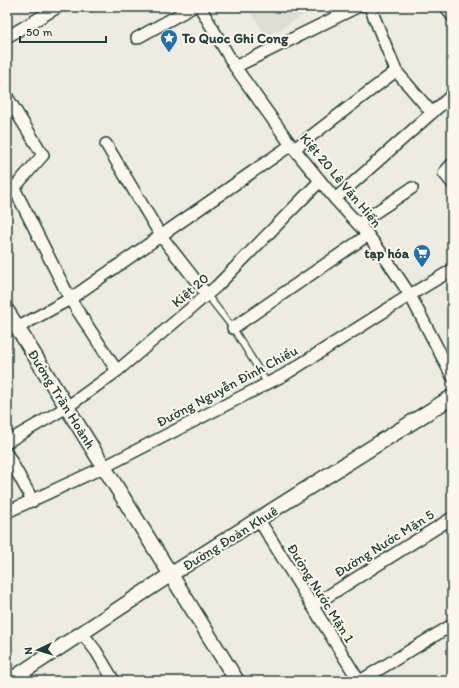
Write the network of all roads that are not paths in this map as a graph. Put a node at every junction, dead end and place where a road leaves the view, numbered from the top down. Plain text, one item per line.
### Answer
1 (58, 7) edge
2 (193, 7) edge
3 (200, 7) edge
4 (357, 7) edge
5 (370, 7) edge
6 (446, 7) edge
7 (452, 16) edge
8 (7, 37) edge
9 (137, 38) dead end
10 (235, 67) junction
11 (396, 71) junction
12 (452, 95) edge
13 (7, 97) edge
14 (432, 113) junction
15 (106, 144) dead end
16 (292, 147) junction
17 (452, 164) edge
18 (320, 181) junction
19 (452, 183) edge
20 (412, 188) dead end
21 (336, 200) junction
22 (358, 224) junction
23 (368, 235) junction
24 (161, 236) junction
25 (452, 270) edge
26 (207, 295) junction
27 (410, 295) junction
28 (70, 299) junction
29 (7, 311) edge
30 (18, 328) junction
31 (233, 328) junction
32 (118, 371) junction
33 (452, 376) edge
34 (267, 383) junction
35 (452, 397) edge
36 (67, 407) junction
37 (7, 442) edge
38 (7, 454) edge
39 (104, 467) junction
40 (33, 501) junction
41 (7, 512) edge
42 (452, 518) edge
43 (258, 520) junction
44 (170, 575) junction
45 (312, 606) junction
46 (452, 625) edge
47 (82, 633) junction
48 (9, 681) edge
49 (114, 681) edge
50 (237, 681) edge
51 (359, 681) edge

1 - 8 street
2 - 9 street
3 - 10 street, Kiệt 20 Lê Văn Hiến
4 - 10 street
5 - 11 street
6 - 7 street
10 - 16 street, Kiệt 20 Lê Văn Hiến
11 - 14 street
11 - 16 street
12 - 14 street
13 - 28 street
14 - 21 street
15 - 24 street
16 - 18 street, Kiệt 20 Lê Văn Hiến
16 - 24 street
17 - 19 street
18 - 21 street, Kiệt 20 Lê Văn Hiến
18 - 26 street, Kiệt 20
20 - 22 street
21 - 22 street, Kiệt 20 Lê Văn Hiến
22 - 23 street, Kiệt 20 Lê Văn Hiến
23 - 27 street, Kiệt 20 Lê Văn Hiến
23 - 31 street
24 - 26 street
24 - 28 street
25 - 27 street, Đường Nguyễn Đình Chiểu
26 - 31 lane
26 - 32 street, Kiệt 20
27 - 33 street, Kiệt 20 Lê Văn Hiến
27 - 34 street, Đường Nguyễn Đình Chiểu
28 - 30 street
28 - 32 street
29 - 30 street, Đường Trần Hoành
30 - 36 street, Đường Trần Hoành
31 - 34 lane
32 - 36 street, Kiệt 20
34 - 39 street, Đường Nguyễn Đình Chiểu
35 - 43 street, Đường Đoàn Khuê
36 - 37 street, Kiệt 20
36 - 39 street, Đường Trần Hoành
38 - 40 street
39 - 40 street, Đường Nguyễn Đình Chiểu
39 - 44 street, Đường Trần Hoành
40 - 41 street, Đường Nguyễn Đình Chiểu
42 - 45 street, Đường Nước Mặn 5
43 - 44 street, Đường Đoàn Khuê
43 - 45 street, Đường Nước Mặn 1
44 - 47 street, Đường Đoàn Khuê
44 - 50 street, Đường Trần Hoành
45 - 51 street, Đường Nước Mặn 1
46 - 51 street
47 - 48 street, Đường Đoàn Khuê
47 - 49 street

